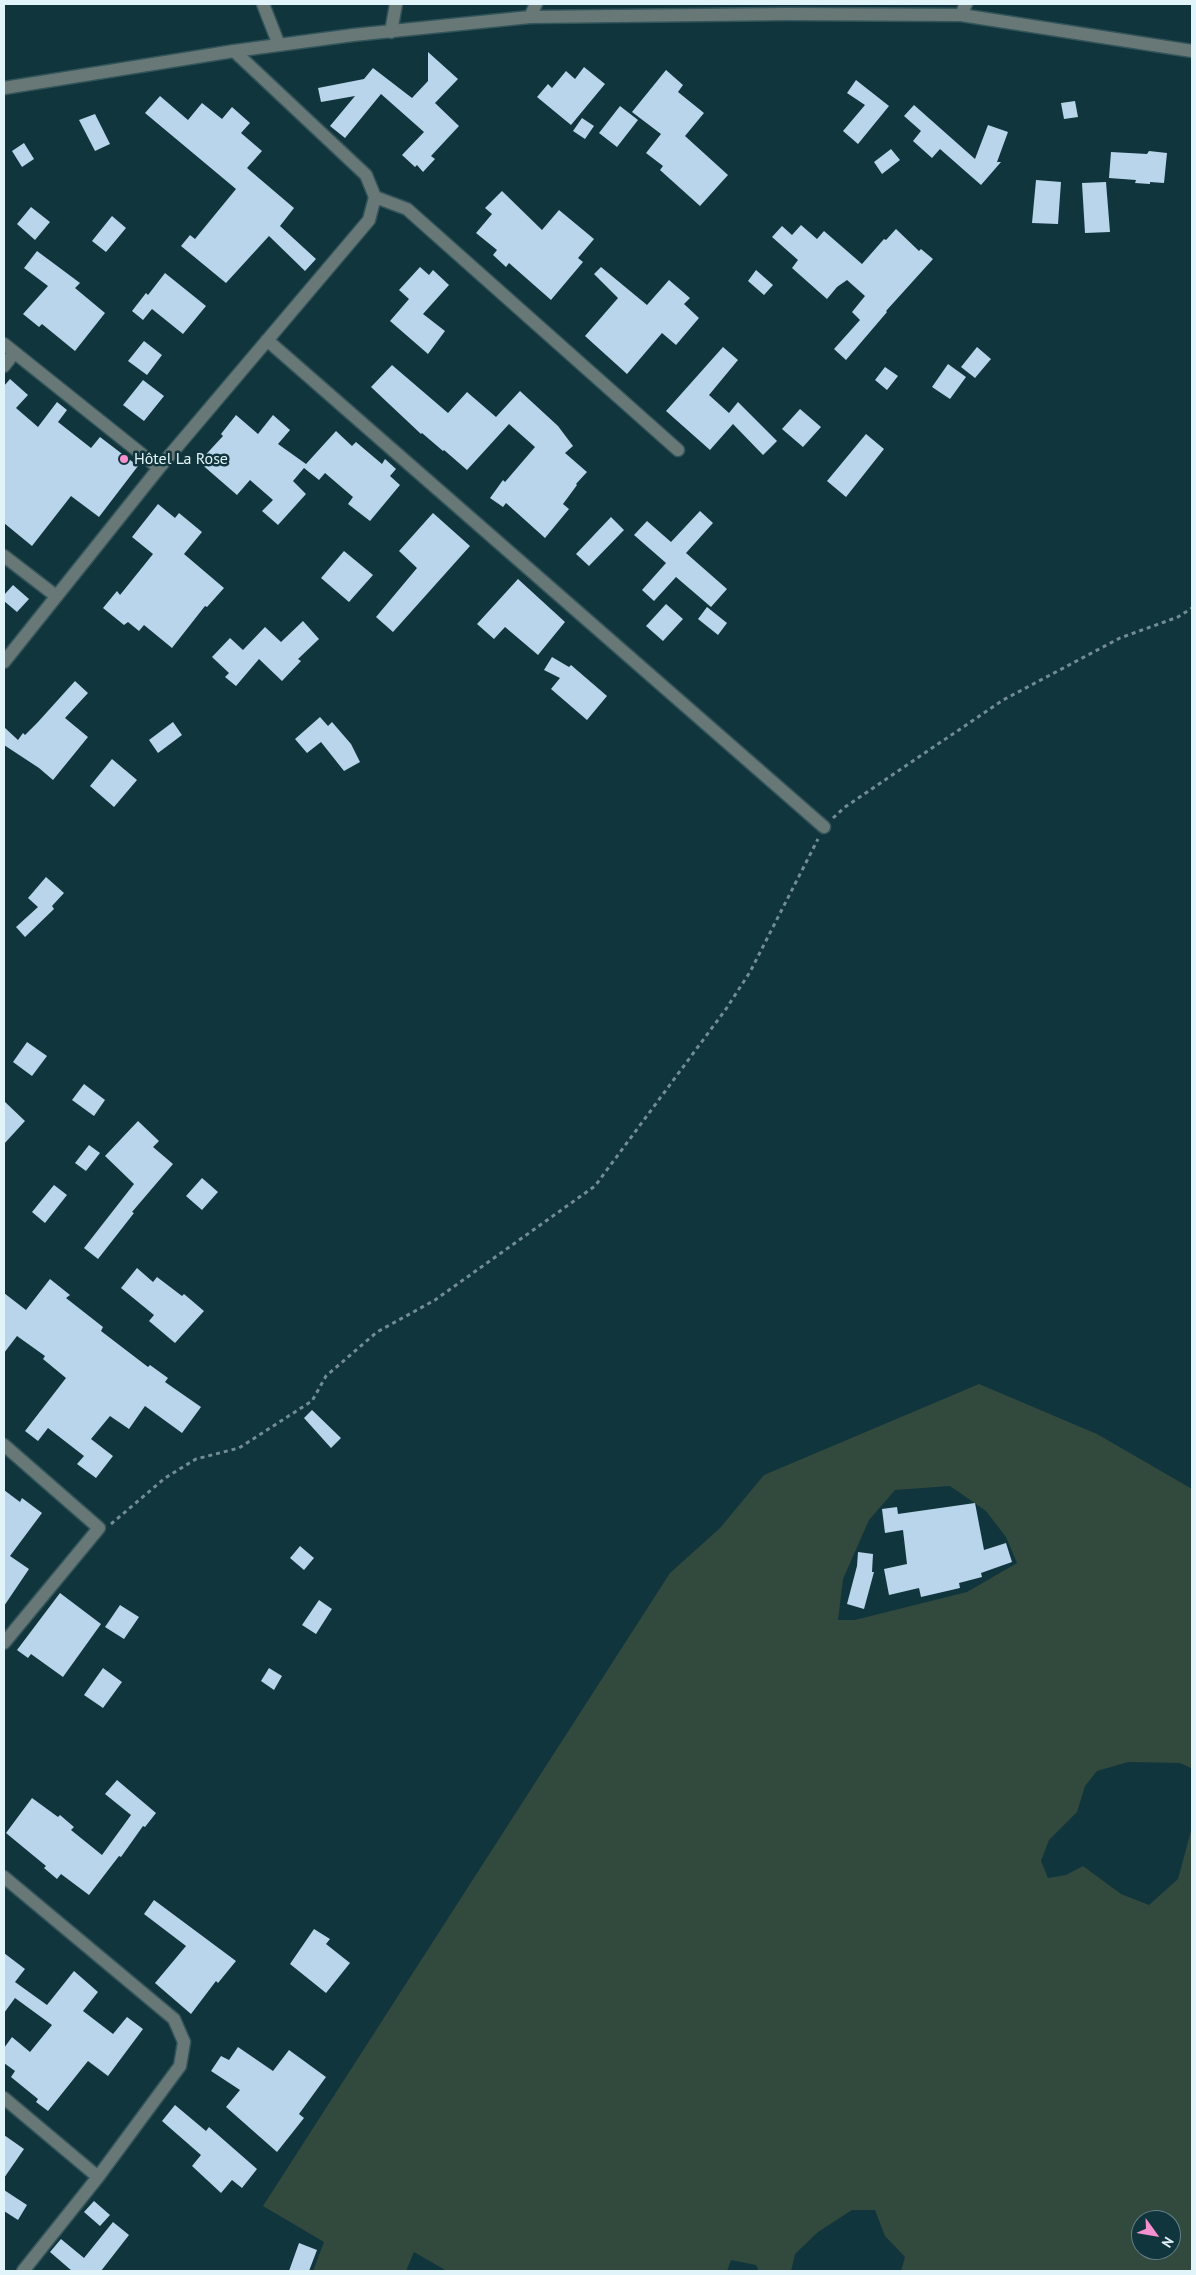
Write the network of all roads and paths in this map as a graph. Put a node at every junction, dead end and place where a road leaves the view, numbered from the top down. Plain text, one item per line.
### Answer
1 (263, 4) edge
2 (396, 4) edge
3 (536, 4) edge
4 (788, 9) edge
5 (963, 10) edge
6 (530, 17) junction
7 (391, 32) junction
8 (279, 45) junction
9 (1192, 50) edge
10 (234, 51) junction
11 (4, 88) edge
12 (374, 197) junction
13 (267, 340) junction
14 (4, 344) edge
15 (14, 353) junction
16 (4, 366) edge
17 (678, 450) dead end
18 (159, 468) junction
19 (4, 556) edge
20 (56, 596) junction
21 (1192, 608) edge
22 (4, 662) edge
23 (824, 827) junction
24 (4, 1445) edge
25 (98, 1528) junction
26 (4, 1643) edge
27 (4, 1877) edge
28 (4, 2098) edge
29 (98, 2177) junction
30 (23, 2271) edge

1 - 8 street
2 - 7 street
3 - 6 street
4 - 5 street
4 - 6 street
5 - 9 street
6 - 7 street
7 - 8 street
8 - 10 street
10 - 11 street
10 - 12 street
12 - 13 street
12 - 17 street
13 - 18 street
13 - 23 street
14 - 15 street
15 - 16 street
15 - 18 street
18 - 20 street
19 - 20 street
20 - 22 street
21 - 23 path
23 - 25 path
24 - 25 street
25 - 26 street
27 - 29 street
28 - 29 street
29 - 30 street

